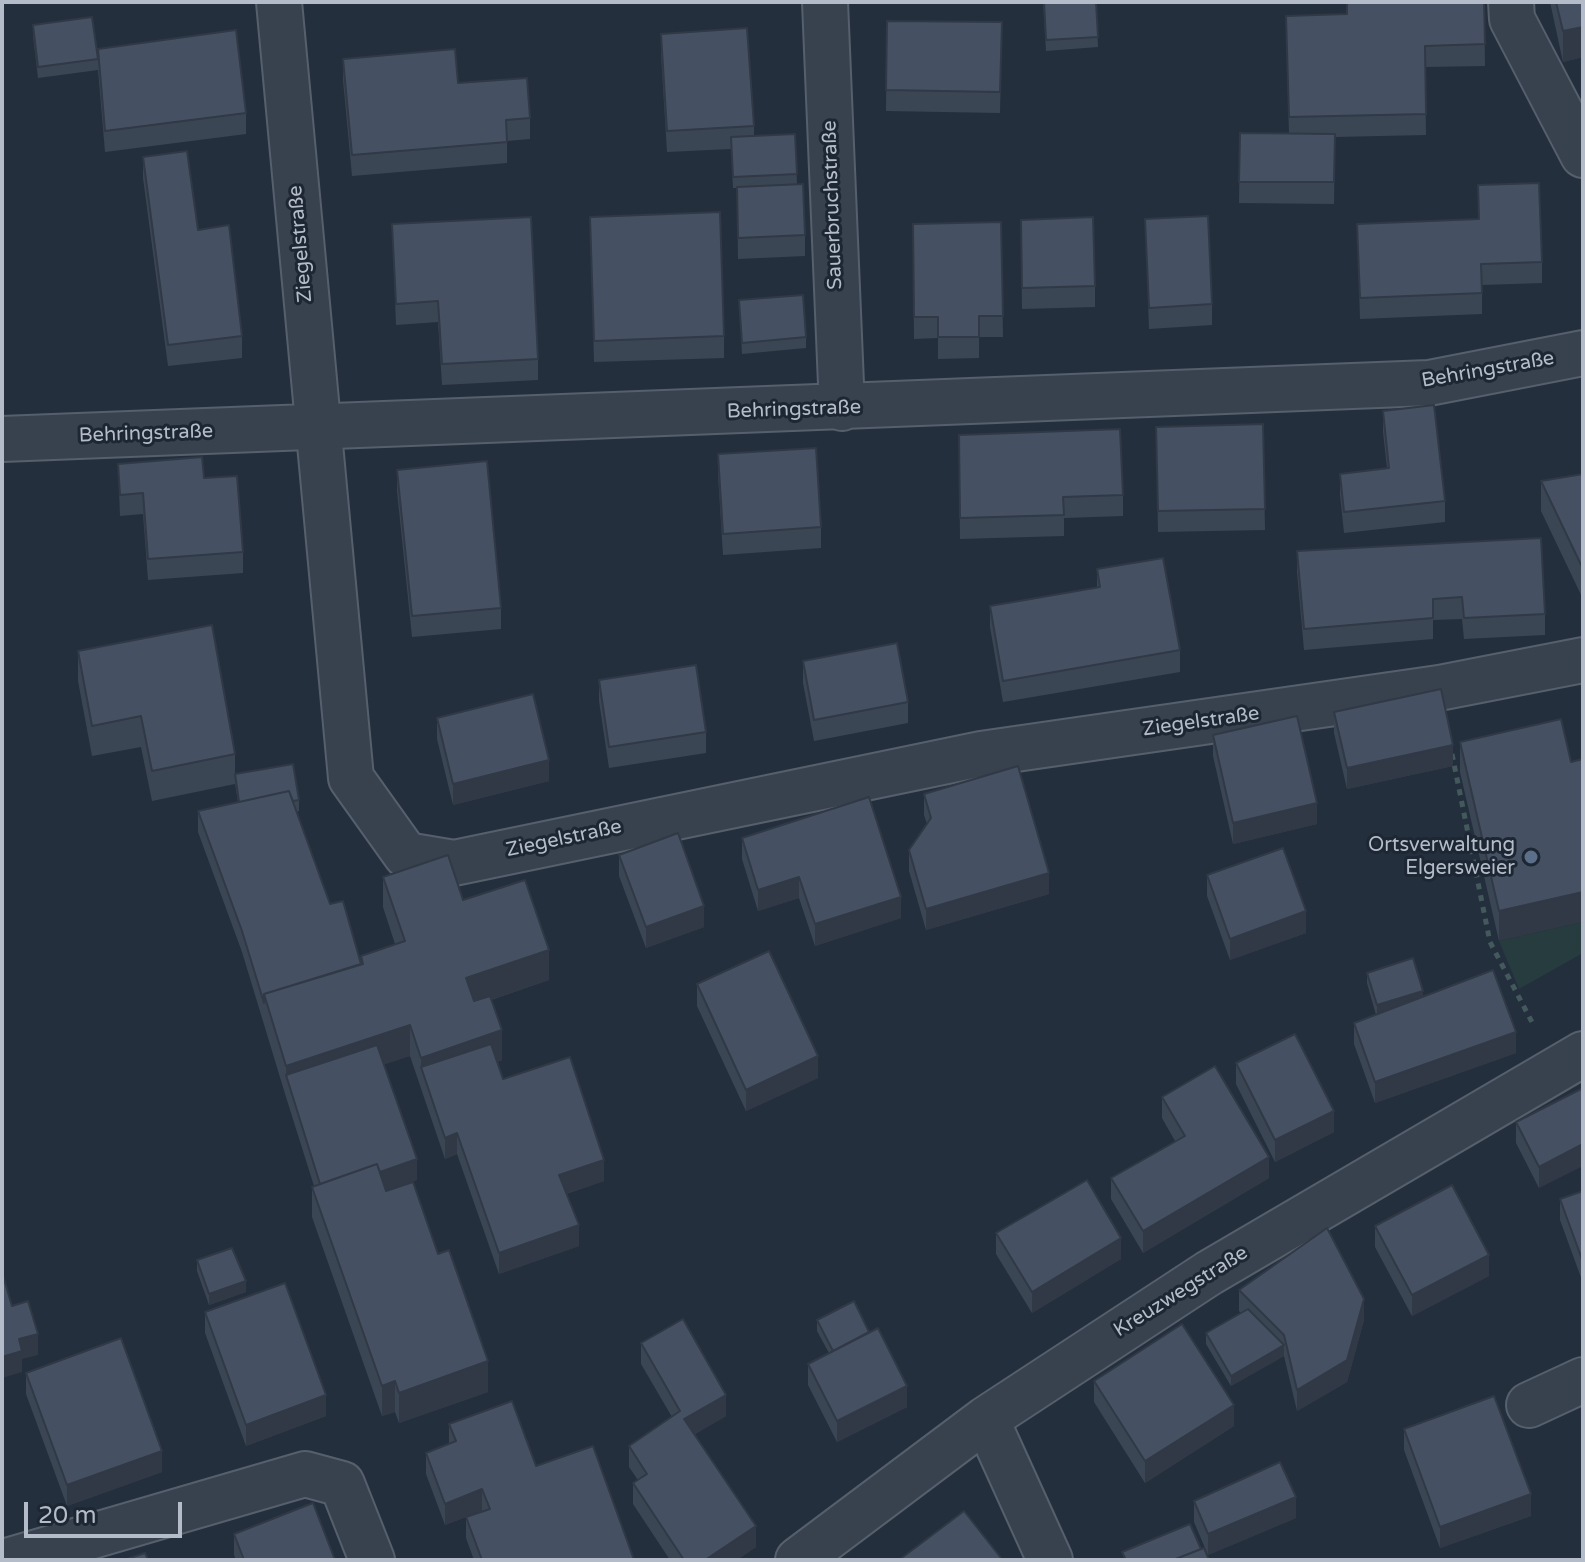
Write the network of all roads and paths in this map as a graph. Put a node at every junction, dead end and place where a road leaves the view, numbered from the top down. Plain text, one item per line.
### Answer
1 (279, 2) edge
2 (825, 2) edge
3 (1511, 2) edge
4 (1583, 155) edge
5 (1583, 353) edge
6 (842, 408) junction
7 (318, 429) junction
8 (2, 439) edge
9 (1583, 660) edge
10 (1439, 688) junction
11 (1570, 1062) edge
12 (1583, 1380) edge
13 (1529, 1405) dead end
14 (986, 1419) junction
15 (10, 1560) edge
16 (372, 1560) edge
17 (798, 1560) edge
18 (1050, 1560) edge

1 - 7 street, Ziegelstraße
2 - 6 street, Sauerbruchstraße
3 - 4 street
5 - 6 street, Behringstraße
6 - 7 street, Behringstraße
7 - 8 street, Behringstraße
7 - 10 street, Ziegelstraße
9 - 10 street, Ziegelstraße
10 - 11 path
11 - 14 street, Kreuzwegstraße
12 - 13 street
14 - 17 street, Kreuzwegstraße
14 - 18 street
15 - 16 street

